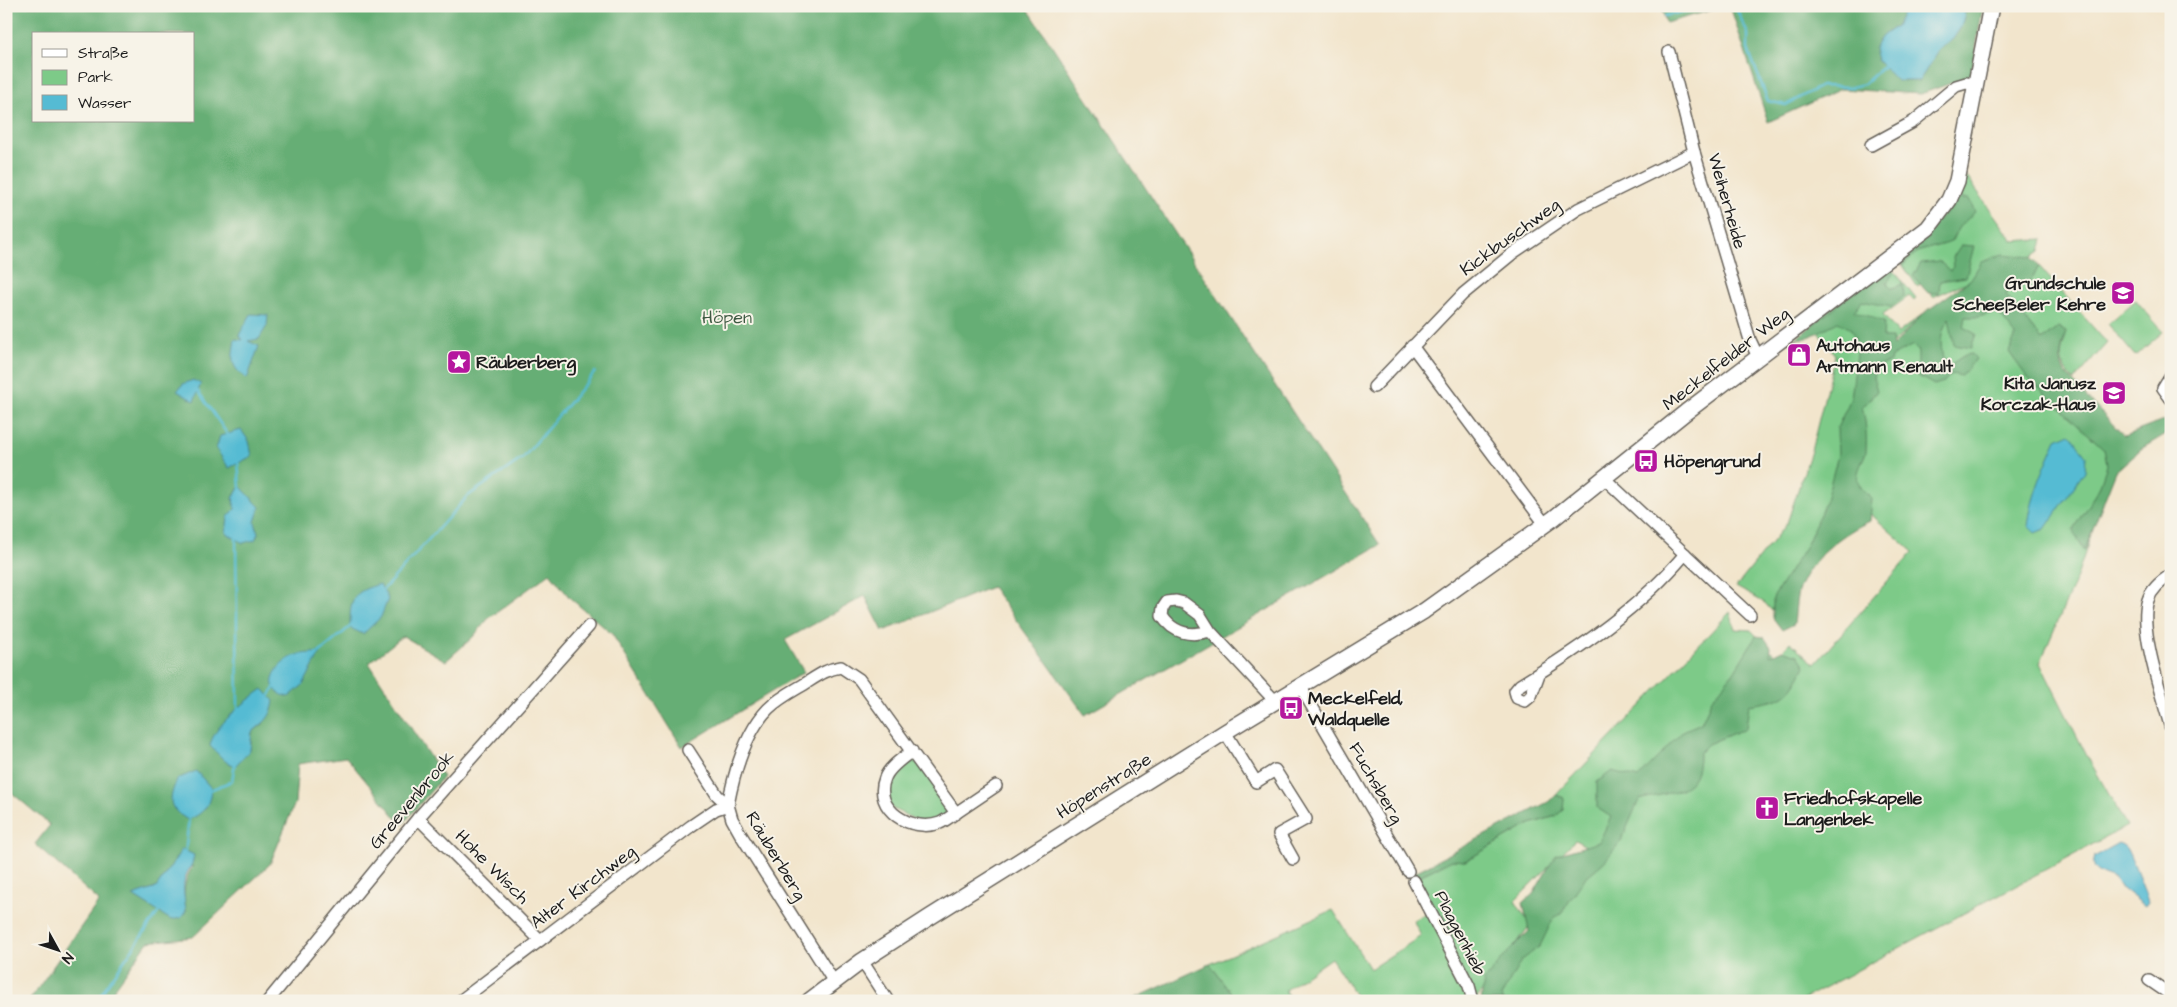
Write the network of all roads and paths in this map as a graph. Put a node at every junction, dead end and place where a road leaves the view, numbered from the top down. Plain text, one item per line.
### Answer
1 (1991, 6) edge
2 (1669, 52) dead end
3 (1976, 85) junction
4 (1871, 145) dead end
5 (1694, 152) junction
6 (1412, 346) junction
7 (1758, 357) junction
8 (2171, 376) edge
9 (1374, 387) dead end
10 (2171, 399) edge
11 (1605, 479) junction
12 (1545, 524) junction
13 (1685, 554) junction
14 (2171, 574) edge
15 (1424, 611) joint
16 (1750, 614) dead end
17 (589, 626) dead end
18 (1210, 631) dead end
19 (1539, 674) dead end
20 (1300, 686) junction
21 (1275, 701) junction
22 (2171, 729) edge
23 (1225, 732) junction
24 (688, 750) dead end
25 (912, 751) junction
26 (996, 786) dead end
27 (728, 805) junction
28 (956, 813) junction
29 (418, 818) junction
30 (1293, 859) dead end
31 (1411, 876) joint
32 (540, 940) junction
33 (862, 961) junction
34 (2149, 980) dead end
35 (834, 982) junction
36 (2171, 995) edge
37 (268, 1001) edge
38 (460, 1001) edge
39 (809, 1001) edge
40 (888, 1001) edge
41 (1473, 1001) edge

1 - 3 main road, Meckelfelder Weg
2 - 5 street, Weiherheide
3 - 4 street
3 - 7 main road, Meckelfelder Weg
5 - 6 street, Kickbuschweg
5 - 7 street, Weiherheide
6 - 9 street, Kickbuschweg
6 - 12 street
7 - 11 main road, Meckelfelder Weg
8 - 10 street
11 - 12 main road, Meckelfelder Weg
11 - 13 street
12 - 15 main road, Meckelfelder Weg
13 - 16 street
13 - 19 street
14 - 22 street
15 - 20 main road, Höpenstraße
17 - 29 street, Greevenbrook
18 - 21 street
20 - 21 main road, Höpenstraße
20 - 31 street, Fuchsberg
21 - 23 main road, Höpenstraße
23 - 30 street
23 - 33 main road, Höpenstraße
24 - 27 street, Räuberberg
25 - 27 street
25 - 28 street
25 - 28 street
26 - 28 street
27 - 32 street, Alter Kirchweg
27 - 35 street, Räuberberg
29 - 32 street, Hohe Wisch
29 - 37 street, Greevenbrook
31 - 41 street, Plaggenhieb
32 - 38 street, Alter Kirchweg
33 - 35 main road, Höpenstraße
33 - 40 street
34 - 36 street
35 - 39 main road, Höpenstraße

